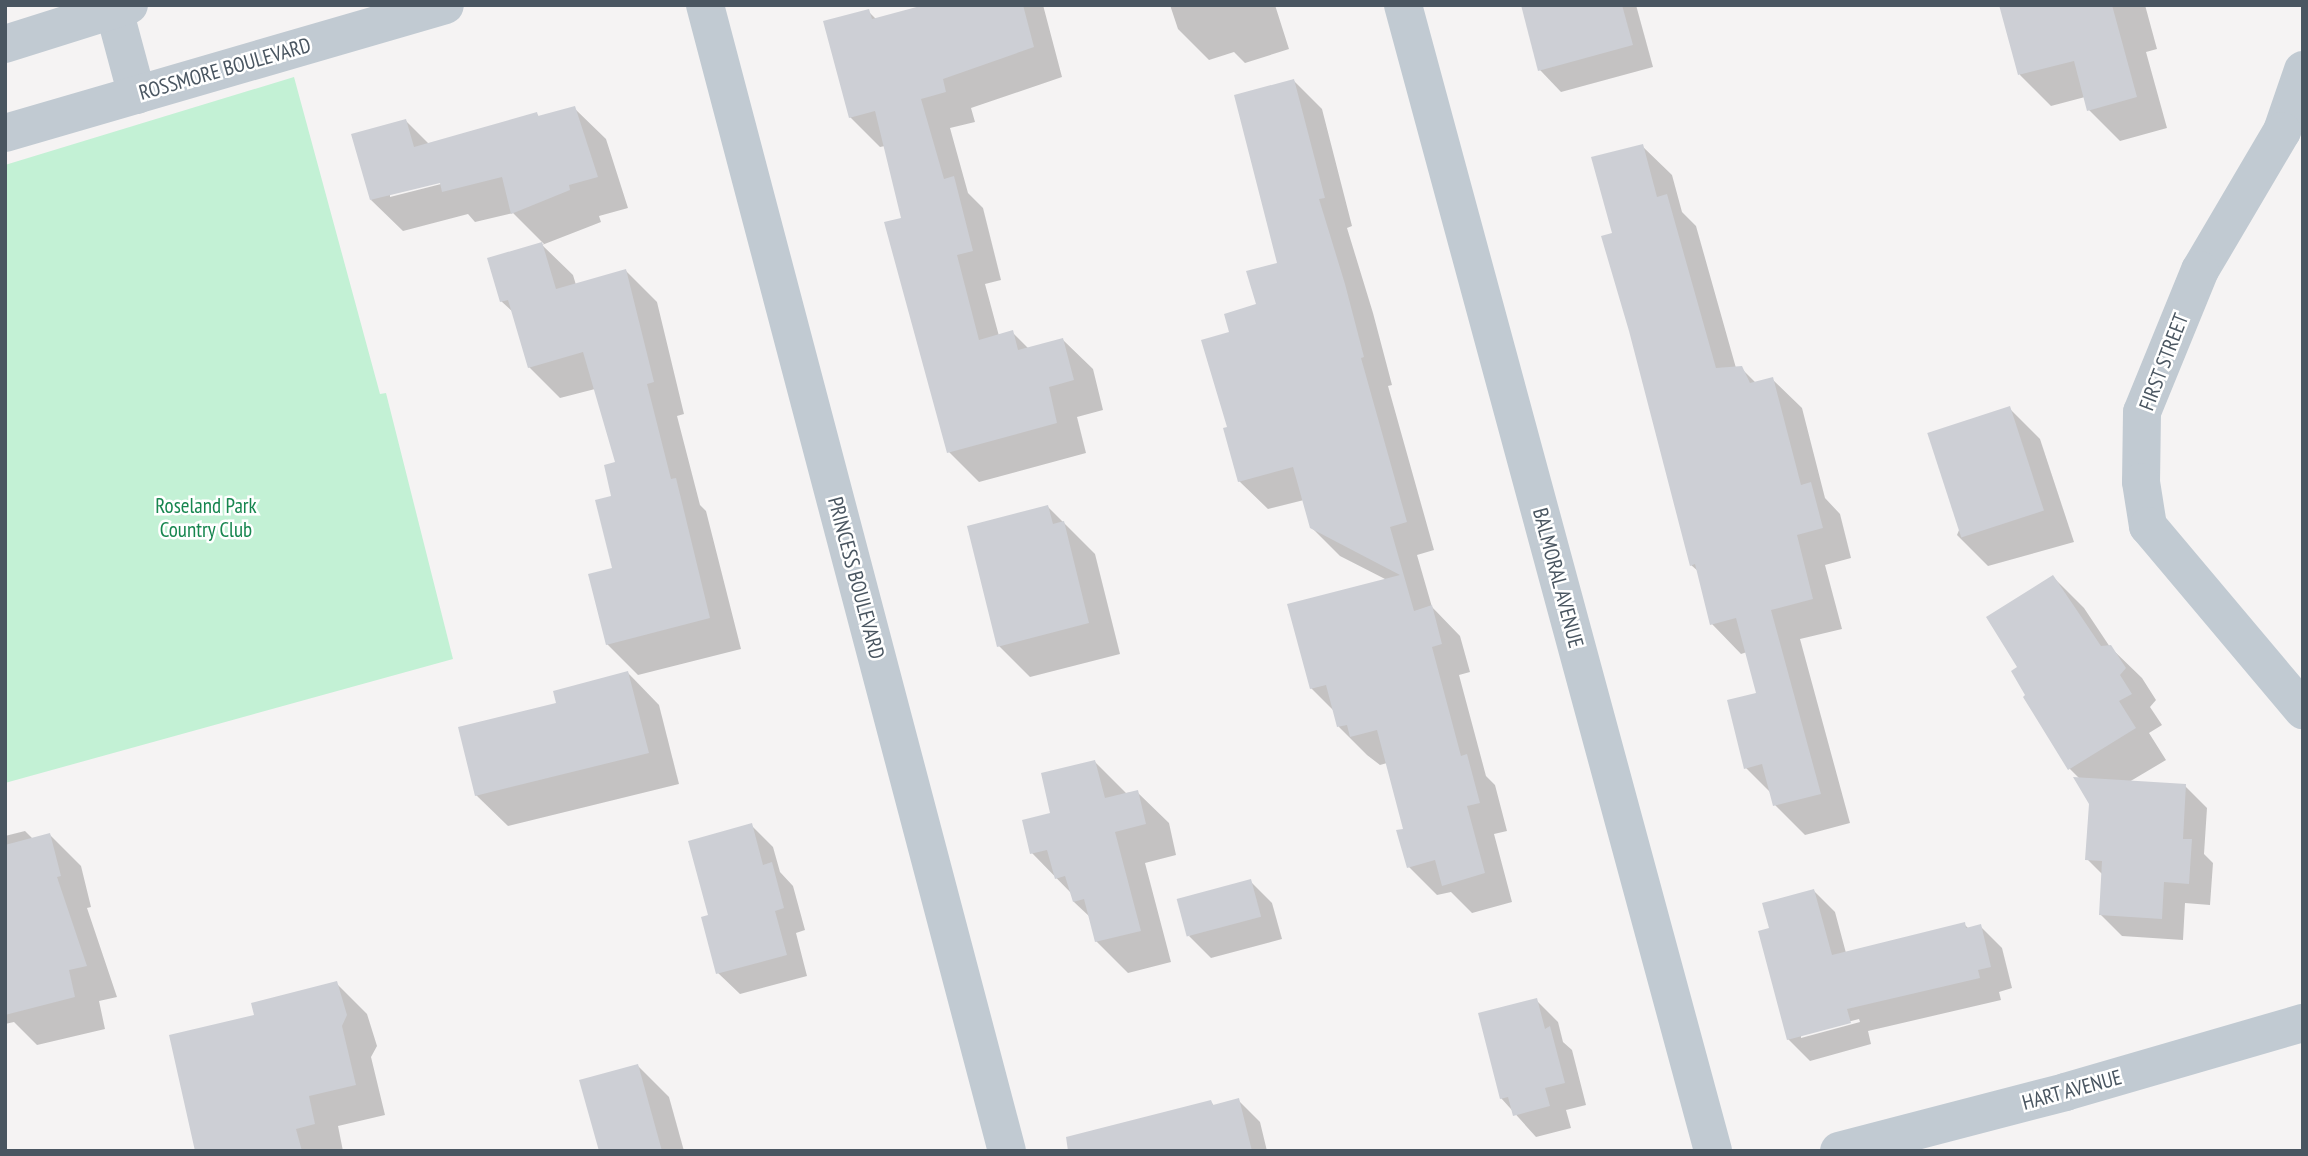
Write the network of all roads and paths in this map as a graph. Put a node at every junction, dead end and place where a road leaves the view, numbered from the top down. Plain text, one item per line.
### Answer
1 (445, 5) edge
2 (705, 5) edge
3 (1404, 5) edge
4 (121, 8) edge
5 (5, 44) edge
6 (2303, 70) edge
7 (137, 95) junction
8 (5, 133) edge
9 (2303, 710) edge
10 (2303, 1023) edge
11 (1007, 1151) edge
12 (1713, 1151) edge
13 (1839, 1151) edge

1 - 7 street, ROSSMORE BOULEVARD
2 - 11 street, PRINCESS BOULEVARD
3 - 12 street, BALMORAL AVENUE
4 - 5 street
4 - 7 street
6 - 9 street, FIRST STREET
7 - 8 street, ROSSMORE BOULEVARD
10 - 13 street, HART AVENUE

